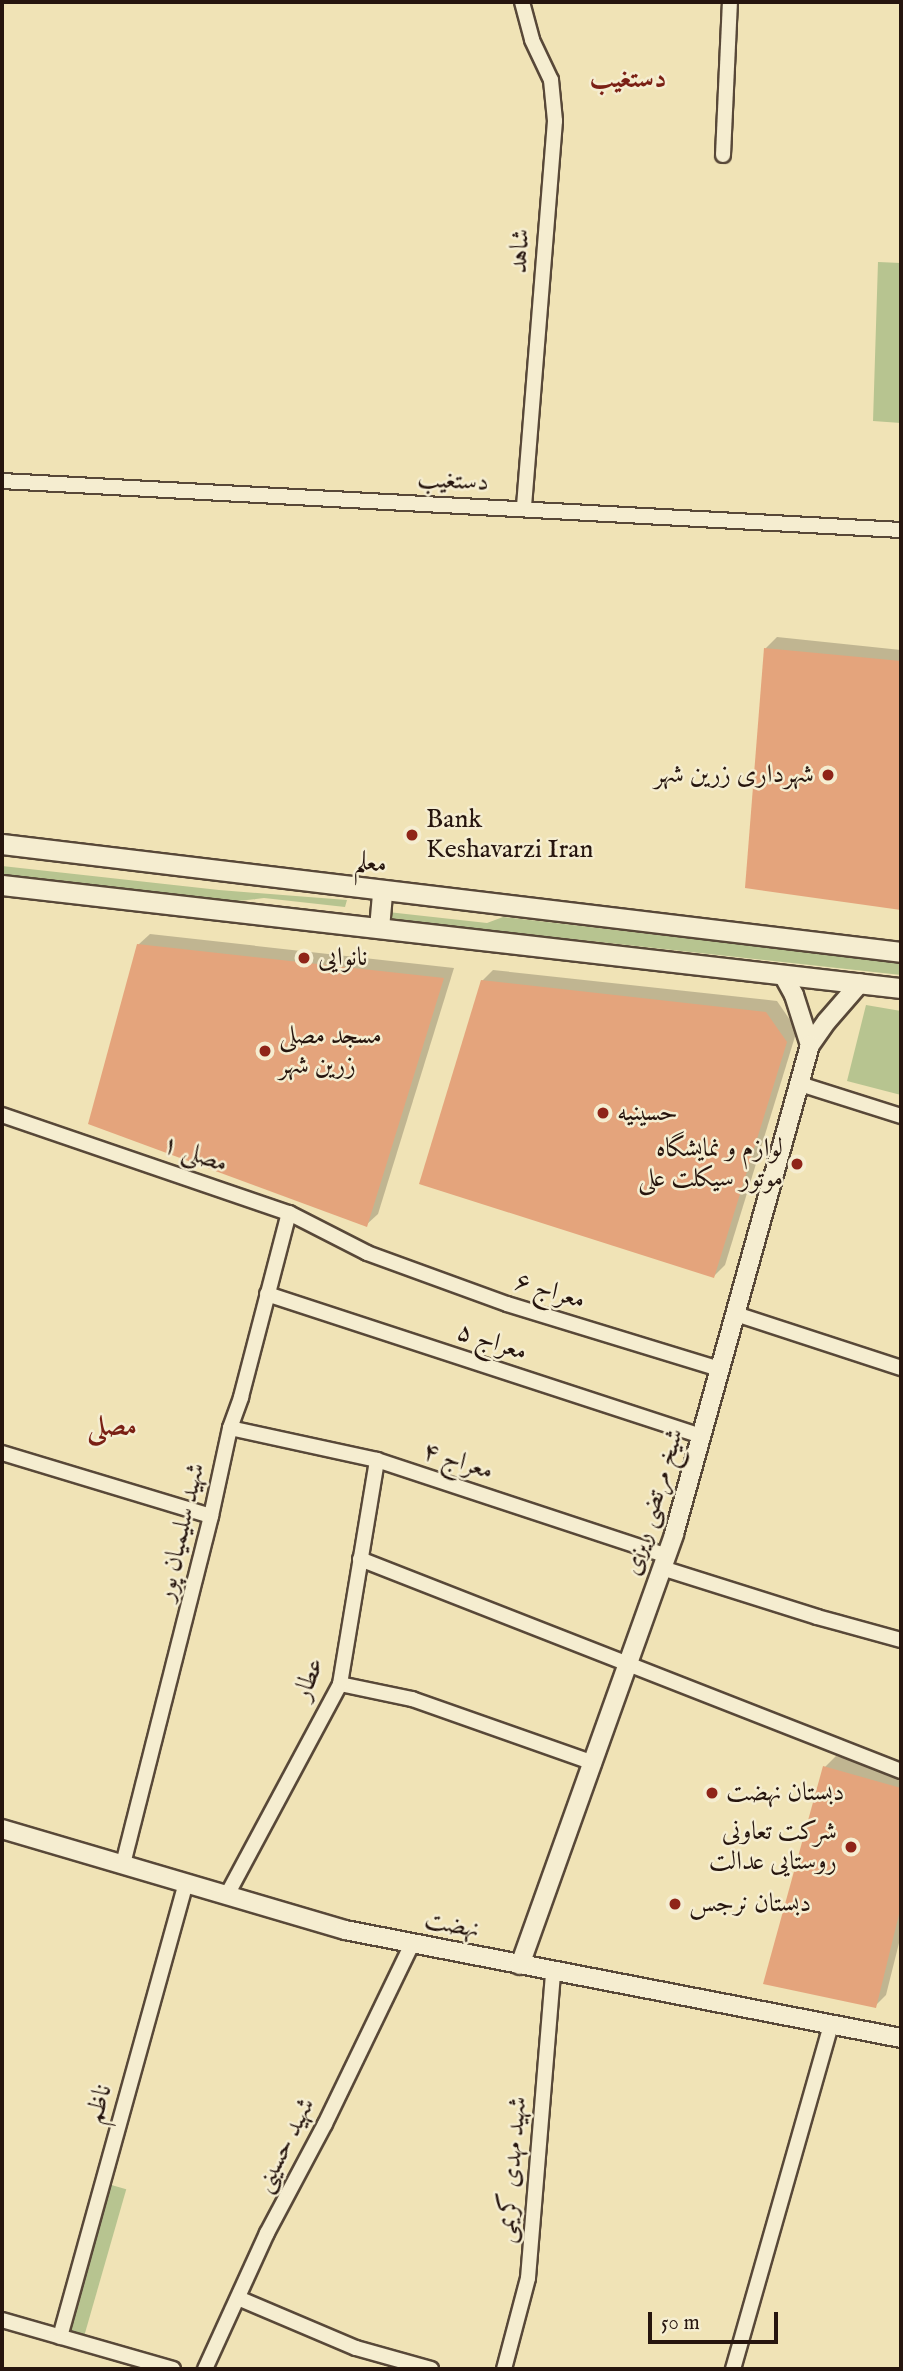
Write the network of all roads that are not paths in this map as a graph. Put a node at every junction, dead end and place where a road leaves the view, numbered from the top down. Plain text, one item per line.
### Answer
1 (522, 2) edge
2 (730, 2) edge
3 (723, 155) dead end
4 (2, 481) edge
5 (524, 509) junction
6 (901, 530) edge
7 (2, 844) edge
8 (2, 885) edge
9 (382, 890) junction
10 (379, 929) junction
11 (901, 952) edge
12 (783, 975) junction
13 (860, 983) junction
14 (901, 988) edge
15 (810, 1045) junction
16 (800, 1084) junction
17 (2, 1115) edge
18 (901, 1116) edge
19 (289, 1213) junction
20 (367, 1253) joint
21 (267, 1294) junction
22 (736, 1314) junction
23 (720, 1368) junction
24 (901, 1368) edge
25 (230, 1428) junction
26 (702, 1436) junction
27 (2, 1453) edge
28 (377, 1460) junction
29 (211, 1516) junction
30 (360, 1559) junction
31 (664, 1562) junction
32 (901, 1640) edge
33 (628, 1662) junction
34 (340, 1684) junction
35 (594, 1763) junction
36 (901, 1771) edge
37 (2, 1829) edge
38 (123, 1864) junction
39 (186, 1883) junction
40 (227, 1895) junction
41 (411, 1944) junction
42 (520, 1965) junction
43 (553, 1971) junction
44 (831, 2024) junction
45 (901, 2038) edge
46 (238, 2298) junction
47 (2, 2320) edge
48 (60, 2337) junction
49 (173, 2369) edge
50 (205, 2369) edge
51 (430, 2369) edge
52 (504, 2369) edge
53 (733, 2369) edge

1 - 5 street, شاهد
2 - 3 street
4 - 5 street, دستغیب
5 - 6 street, دستغیب
7 - 9 main road, معلم
8 - 10 main road
9 - 10 main road
9 - 11 main road, معلم
10 - 12 main road
12 - 13 main road
12 - 15 street
13 - 14 main road
13 - 15 street, شیخ مرتضی ریزی
15 - 16 street, شیخ مرتضی ریزی
16 - 18 street
16 - 22 street, شیخ مرتضی ریزی
17 - 19 street, مصلی ۱
19 - 20 street, مصلی ۱
19 - 21 street, شهید سلیمیان پور
20 - 23 street, معراج ۶
21 - 25 street, شهید سلیمیان پور
21 - 26 street, معراج ۵
22 - 23 street, شیخ مرتضی ریزی
22 - 24 street
23 - 26 street, شیخ مرتضی ریزی
25 - 28 street, معراج ۴
25 - 29 street, شهید سلیمیان پور
26 - 31 street, شیخ مرتضی ریزی
27 - 29 street
28 - 30 street, عطار
28 - 31 street, معراج ۴
29 - 38 street, شهید سلیمیان پور
30 - 33 street
30 - 34 street, عطار
31 - 32 street, معراج ۴
31 - 33 street, شیخ مرتضی ریزی
33 - 35 street, شیخ مرتضی ریزی
33 - 36 street
34 - 35 street
34 - 40 street, عطار
35 - 42 street, شیخ مرتضی ریزی
37 - 38 street, نهضت
38 - 39 street, نهضت
39 - 40 street, نهضت
39 - 48 street, ناظم
40 - 41 street, نهضت
41 - 42 street, نهضت
41 - 46 street, شهید حسینی
42 - 43 street, نهضت
43 - 44 street, نهضت
43 - 52 street, شهید مهدی کریمی
44 - 45 street, نهضت
44 - 53 street
46 - 50 street, شهید حسینی
46 - 51 street
47 - 48 street
48 - 49 street

